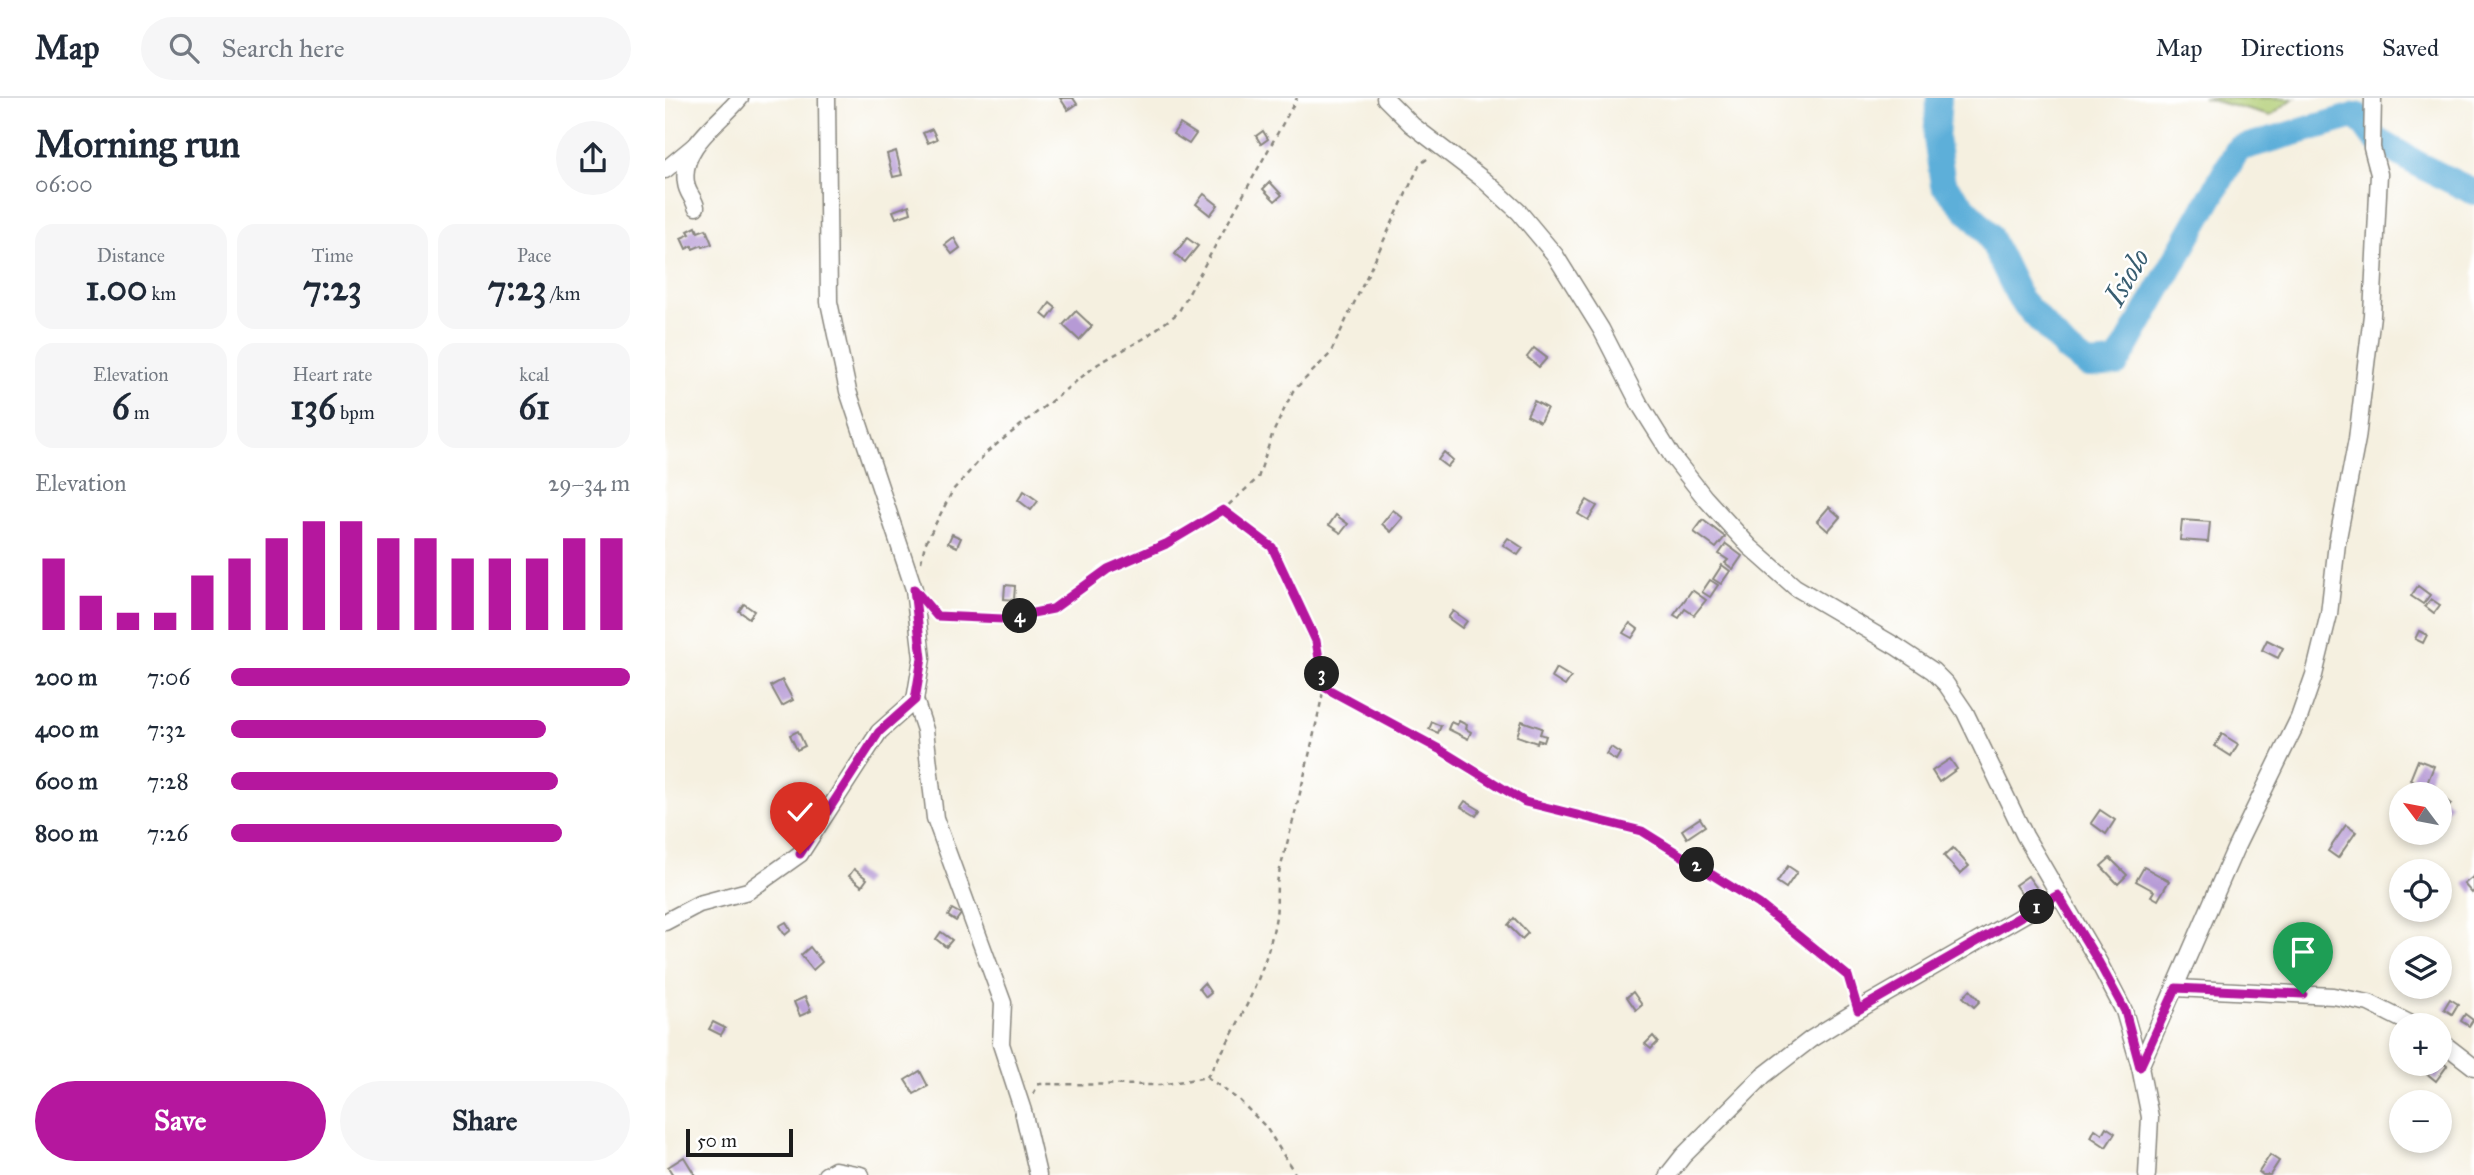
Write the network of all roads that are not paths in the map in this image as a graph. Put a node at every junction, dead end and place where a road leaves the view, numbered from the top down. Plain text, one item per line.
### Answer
1 (740, 98) edge
2 (827, 98) edge
3 (1385, 98) edge
4 (2373, 98) edge
5 (696, 144) junction
6 (665, 170) edge
7 (696, 207) dead end
8 (915, 700) junction
9 (2058, 895) junction
10 (665, 922) edge
11 (2176, 988) junction
12 (2389, 1013) edge
13 (2452, 1050) edge
14 (2140, 1067) junction
15 (2474, 1067) edge
16 (826, 1175) edge
17 (861, 1175) edge
18 (1038, 1175) edge
19 (1668, 1175) edge
20 (2147, 1175) edge

1 - 5 street
2 - 8 street
3 - 9 street
4 - 11 street
5 - 6 street
5 - 7 street
8 - 10 street
8 - 18 street
9 - 14 street
9 - 19 street
11 - 12 street
11 - 14 street
13 - 15 street
14 - 20 street
16 - 17 street

